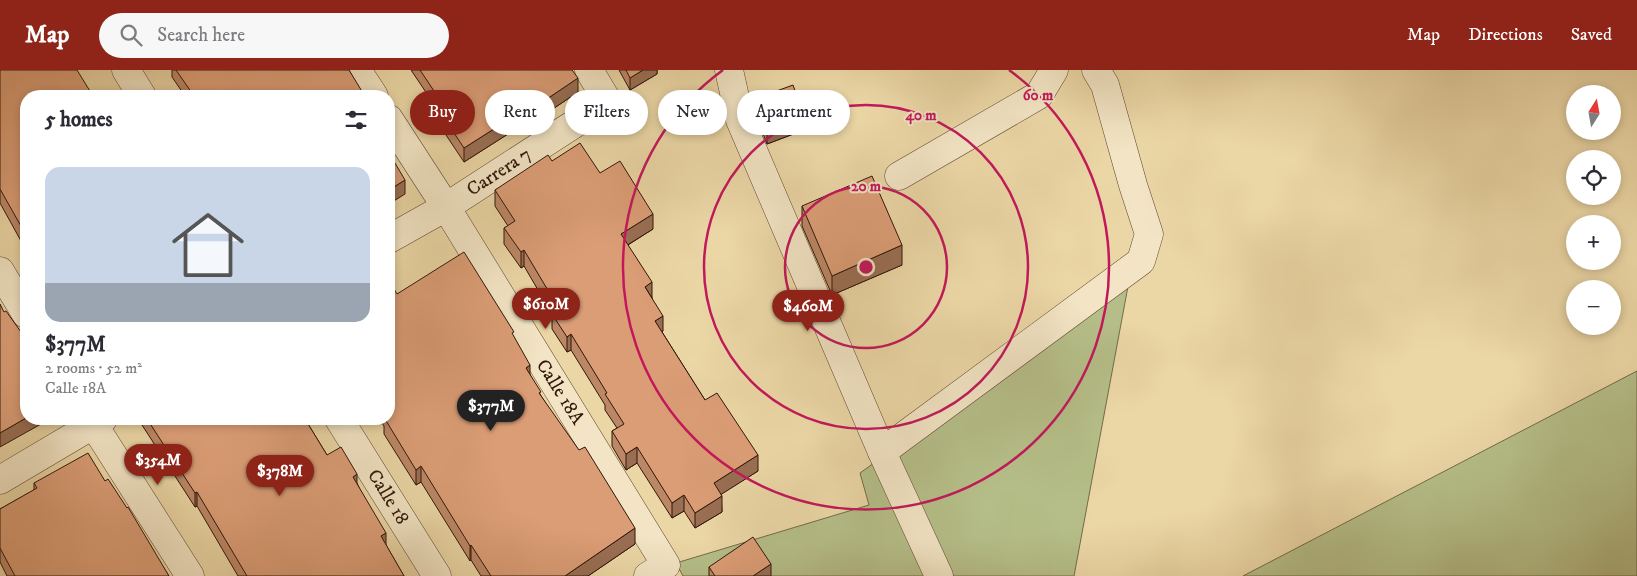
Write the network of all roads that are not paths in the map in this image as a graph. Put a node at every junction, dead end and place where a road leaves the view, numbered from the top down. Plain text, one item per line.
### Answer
1 (126, 70) edge
2 (357, 70) edge
3 (589, 70) edge
4 (729, 70) edge
5 (1054, 70) edge
6 (1096, 70) edge
7 (138, 90) edge
8 (370, 90) edge
9 (395, 128) edge
10 (899, 176) dead end
11 (446, 207) junction
12 (395, 236) edge
13 (0, 271) edge
14 (20, 304) edge
15 (89, 425) edge
16 (98, 425) edge
17 (343, 425) edge
18 (882, 452) junction
19 (0, 480) edge
20 (657, 570) edge
21 (190, 576) edge
22 (437, 576) edge
23 (939, 576) edge

1 - 7 street
2 - 8 street
3 - 11 street, Carrera 7
4 - 18 street
5 - 10 street
6 - 18 street
9 - 11 street, Calle 18A
11 - 12 street, Carrera 7
11 - 20 street, Calle 18A
13 - 14 street
15 - 19 street
16 - 21 street
17 - 22 street, Calle 18
18 - 23 street

